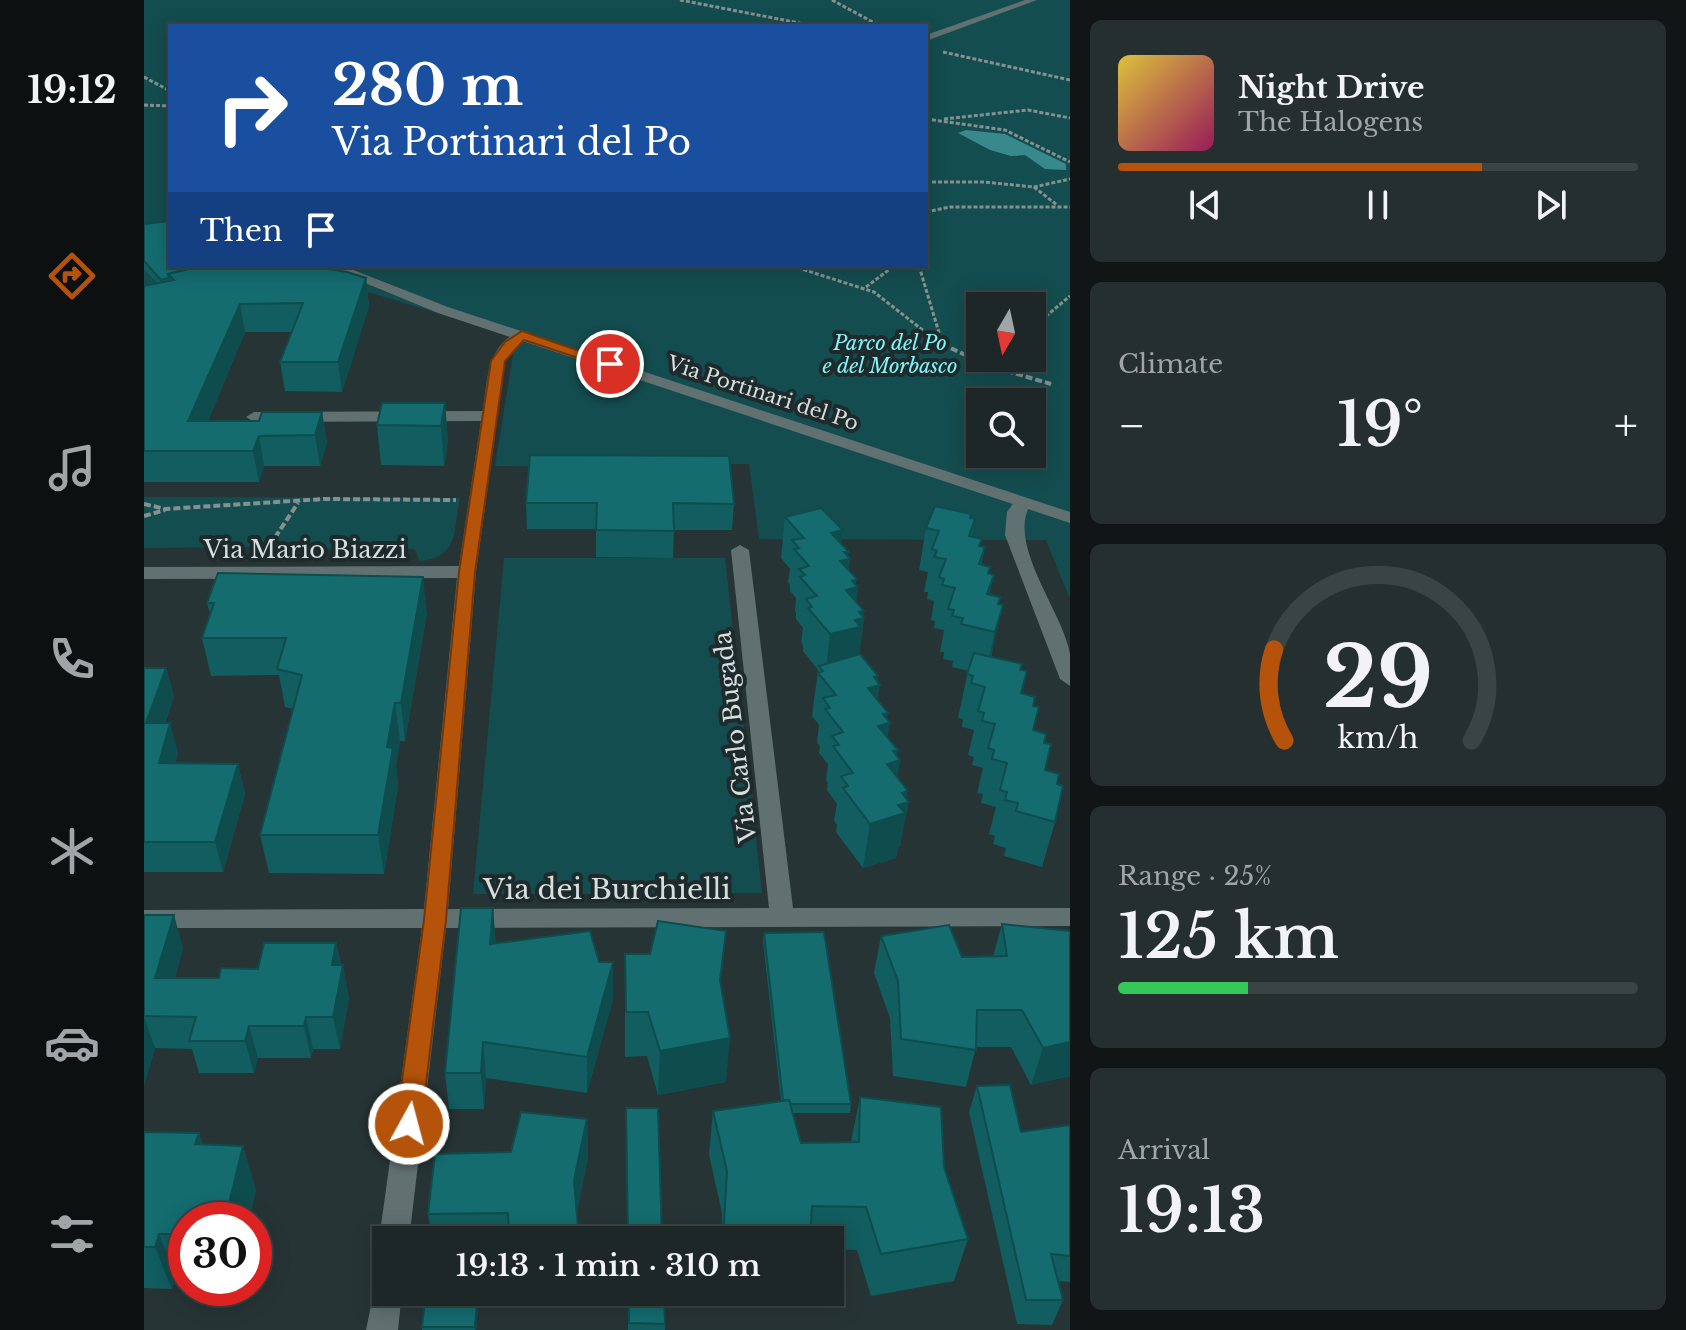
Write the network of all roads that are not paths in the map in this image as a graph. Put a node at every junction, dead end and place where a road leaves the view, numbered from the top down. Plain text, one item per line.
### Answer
1 (1033, 0) edge
2 (928, 37) edge
3 (330, 271) edge
4 (352, 291) edge
5 (443, 310) junction
6 (522, 335) junction
7 (489, 416) junction
8 (254, 417) edge
9 (1023, 502) junction
10 (1070, 518) edge
11 (740, 550) dead end
12 (467, 572) junction
13 (144, 573) edge
14 (1070, 679) edge
15 (1070, 917) edge
16 (782, 918) junction
17 (144, 919) edge
18 (435, 920) junction
19 (396, 1226) edge
20 (385, 1306) edge
21 (382, 1330) edge

1 - 2 street
3 - 5 street, Via Portinari del Po
4 - 5 street, Via Portinari del Po
5 - 6 street, Via Portinari del Po
6 - 7 street
6 - 9 street, Via Portinari del Po
7 - 8 street
7 - 12 street
9 - 10 street, Via Portinari del Po
9 - 14 street
11 - 16 street, Via Carlo Bugada
12 - 13 street, Via Mario Biazzi
12 - 18 street
15 - 16 street, Via dei Burchielli
16 - 18 street, Via dei Burchielli
17 - 18 street, Via dei Burchielli
18 - 19 street
20 - 21 street

